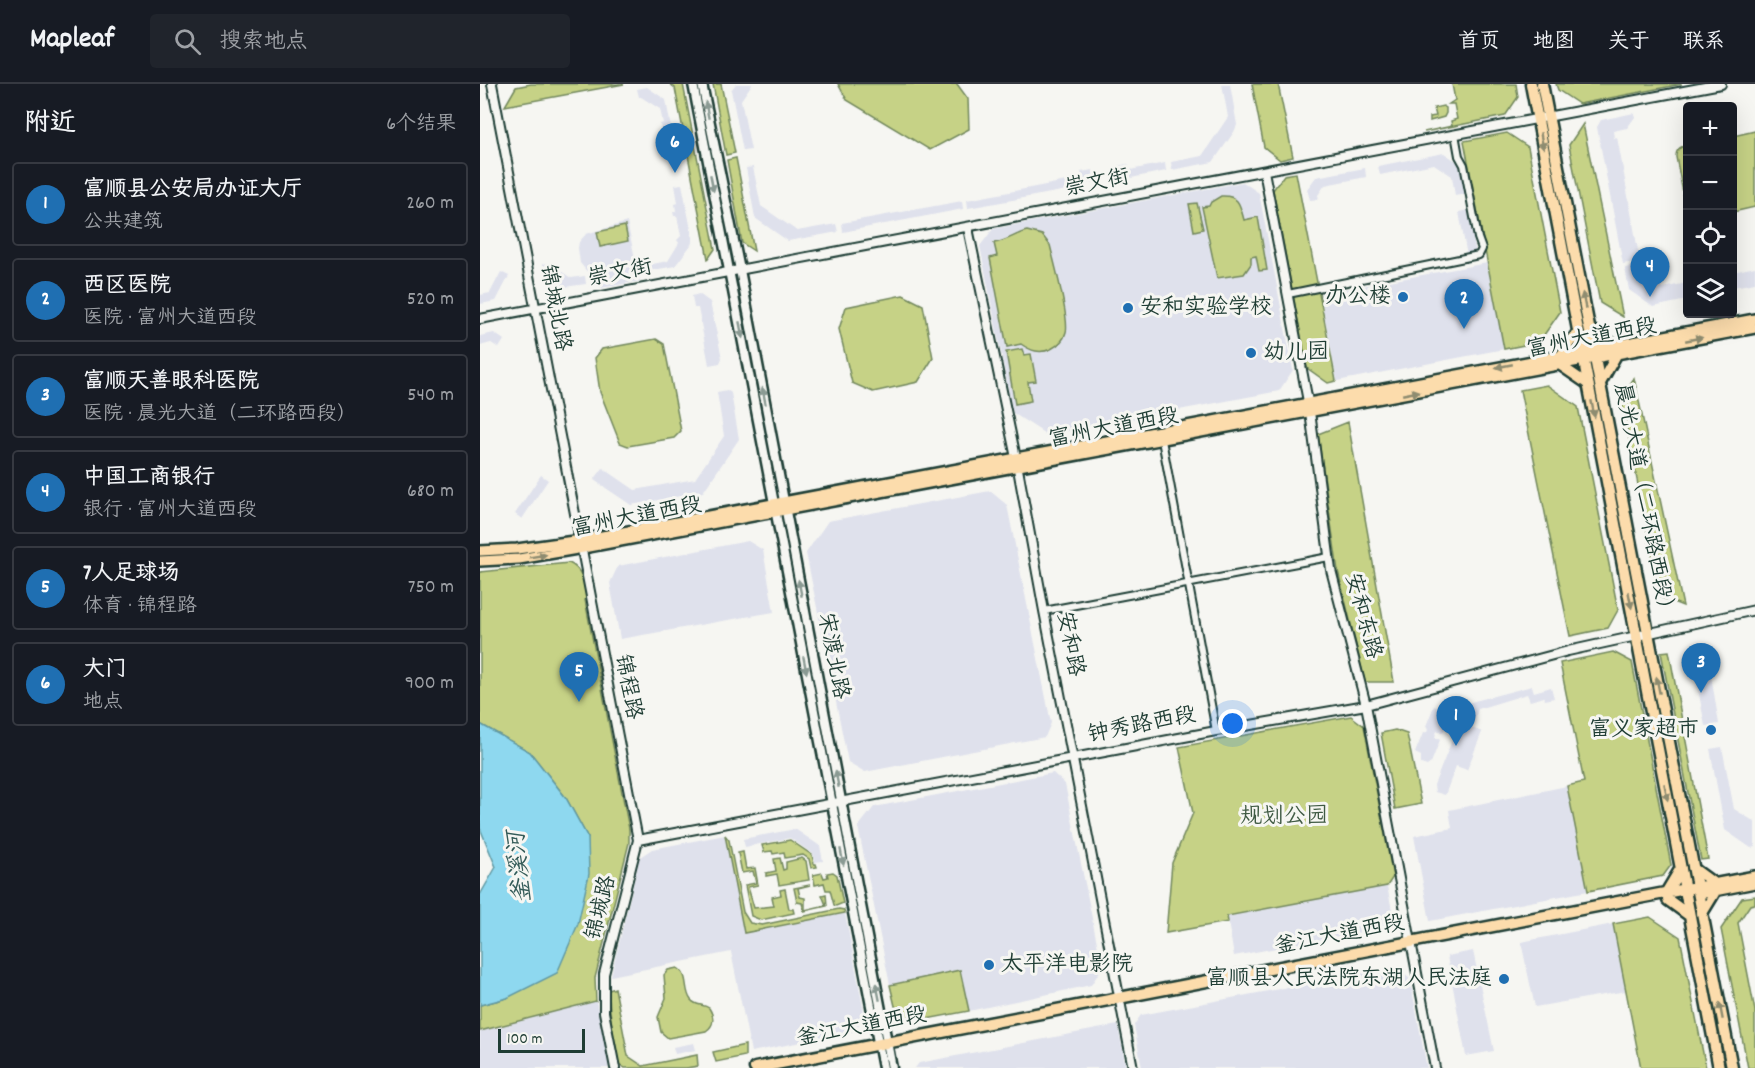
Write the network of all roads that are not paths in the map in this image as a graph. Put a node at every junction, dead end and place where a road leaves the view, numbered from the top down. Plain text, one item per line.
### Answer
1 (492, 84) edge
2 (693, 84) edge
3 (702, 84) edge
4 (1532, 84) edge
5 (1542, 84) edge
6 (1721, 84) edge
7 (1544, 118) junction
8 (1455, 135) junction
9 (1264, 171) junction
10 (968, 228) junction
11 (740, 270) junction
12 (730, 272) junction
13 (1288, 294) junction
14 (535, 308) junction
15 (480, 319) edge
16 (1755, 319) edge
17 (1755, 328) edge
18 (1584, 330) junction
19 (1616, 349) junction
20 (1589, 355) junction
21 (1560, 360) junction
22 (1594, 384) junction
23 (1309, 407) junction
24 (1162, 440) junction
25 (1017, 462) junction
26 (780, 507) junction
27 (582, 544) junction
28 (480, 551) edge
29 (1329, 557) junction
30 (480, 561) edge
31 (1189, 583) junction
32 (1755, 610) edge
33 (1044, 611) junction
34 (1648, 633) junction
35 (1637, 635) junction
36 (1366, 705) junction
37 (1216, 731) junction
38 (1073, 757) junction
39 (836, 802) junction
40 (638, 840) junction
41 (1694, 867) junction
42 (1681, 868) junction
43 (1755, 876) edge
44 (1755, 884) edge
45 (1716, 887) junction
46 (1698, 891) junction
47 (1686, 893) junction
48 (1667, 897) junction
49 (1702, 914) junction
50 (1690, 916) junction
51 (1411, 946) junction
52 (1120, 1002) junction
53 (884, 1047) junction
54 (615, 1068) edge
55 (755, 1068) edge
56 (788, 1068) edge
57 (883, 1068) edge
58 (892, 1068) edge
59 (1133, 1068) edge
60 (1435, 1068) edge
61 (1719, 1068) edge
62 (1732, 1068) edge

1 - 14 street, 锦城北路
2 -> 12 main road, 宋渡北路
11 -> 3 main road, 宋渡北路
4 - 7 highway, 晨光大道（二环路西段）
5 - 7 highway, 晨光大道（二环路西段）
6 - 7 street, 崇文街
7 - 8 street, 崇文街
7 - 18 highway, 晨光大道（二环路西段）
8 - 9 street, 崇文街
8 - 13 street
9 - 10 street, 崇文街
9 - 13 street, 安和东路
10 - 11 street, 崇文街
10 - 25 street, 安和路
11 - 12 street, 崇文街
26 -> 11 main road, 宋渡北路
12 - 14 street, 崇文街
12 -> 26 main road, 宋渡北路
13 - 23 street, 安和东路
14 - 15 street, 崇文街
14 - 27 street, 锦城北路
16 - 19 main road, 富州大道西段
19 -> 17 main road, 富州大道西段
18 - 19 main road
18 - 20 highway, 晨光大道（二环路西段）
18 - 21 main road
19 - 20 main road, 富州大道西段
19 - 22 main road
20 - 21 main road, 富州大道西段
20 - 22 highway, 晨光大道（二环路西段）
21 - 22 main road
21 - 23 main road, 富州大道西段
22 - 34 highway, 晨光大道（二环路西段）
22 -> 35 highway, 晨光大道（二环路西段）
23 - 24 main road, 富州大道西段
23 - 25 main road, 富州大道西段
23 - 29 street, 安和东路
24 - 25 main road, 富州大道西段
24 - 31 street
25 - 26 main road, 富州大道西段
25 - 33 street, 安和路
26 - 27 main road, 富州大道西段
26 - 39 main road, 宋渡北路
27 - 28 main road, 富州大道西段
30 -> 27 main road, 富州大道西段
27 - 40 street, 锦程路
29 - 31 street
29 - 36 street, 安和东路
31 - 33 street
31 - 37 street
32 - 34 street, 钟秀路西段
33 - 38 street, 安和路
34 - 35 street, 钟秀路西段
41 -> 34 highway, 晨光大道（二环路西段）
35 - 36 street, 钟秀路西段
35 -> 42 highway, 晨光大道（二环路西段）
36 - 37 street, 钟秀路西段
36 - 51 street, 安和东路
37 - 38 street, 钟秀路西段
38 - 39 street, 钟秀路西段
38 - 52 street, 安和路
39 - 40 street, 钟秀路西段
39 - 53 main road, 宋渡北路
40 - 54 street, 锦城路
41 - 45 main road
41 - 46 highway, 晨光大道（二环路西段）
42 - 47 highway, 晨光大道（二环路西段）
42 - 48 highway
43 - 45 main road, 釜江大道西段
44 - 45 main road, 釜江大道西段
45 - 46 main road, 釜江大道西段
45 - 49 main road
46 - 47 highway, 釜江大道西段
46 - 49 highway, 晨光大道（二环路西段）
47 - 48 highway, 釜江大道西段
47 - 50 highway, 晨光大道（二环路西段）
48 - 50 highway
48 - 51 highway, 釜江大道西段
62 -> 49 highway, 晨光大道（二环路西段）
50 - 61 highway, 晨光大道（二环路西段）
51 - 52 highway, 釜江大道西段
51 - 60 street, 安和东路
52 - 53 highway, 釜江大道西段
52 - 59 street, 安和路
53 - 55 highway, 釜江大道西段
53 - 56 highway, 釜江大道西段
53 - 57 main road
53 - 58 main road

